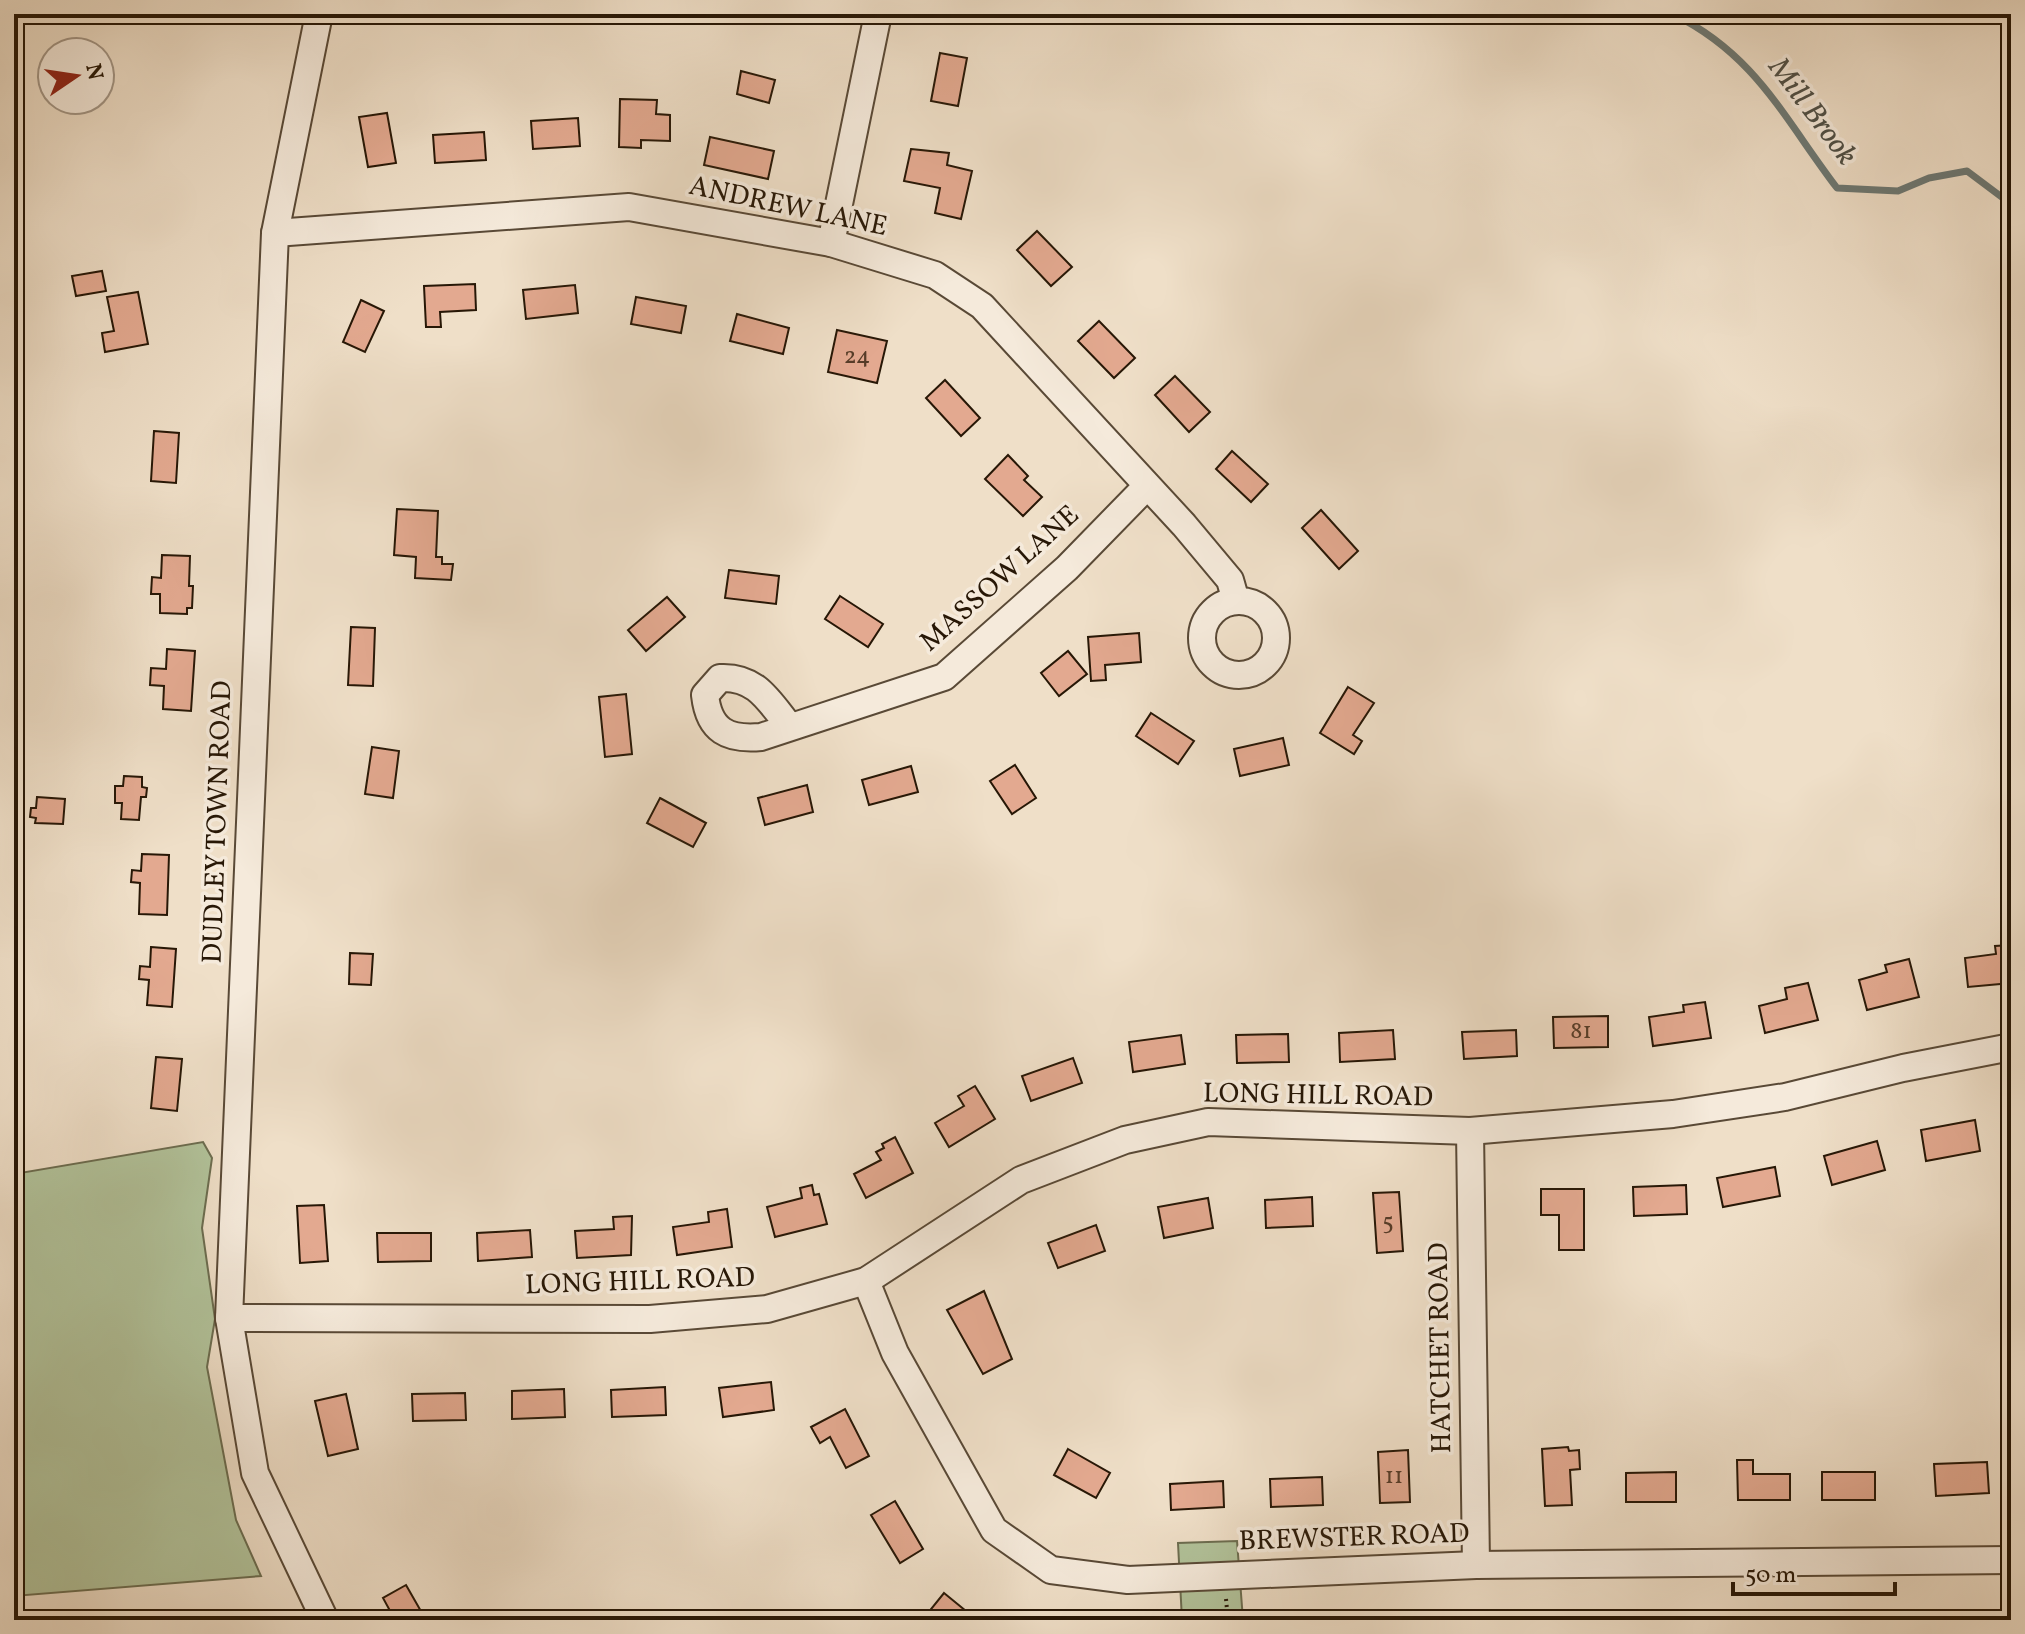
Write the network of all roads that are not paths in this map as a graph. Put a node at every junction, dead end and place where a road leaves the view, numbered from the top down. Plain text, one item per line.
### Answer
1 (319, 14) edge
2 (878, 14) edge
3 (275, 233) junction
4 (831, 243) junction
5 (1147, 486) junction
6 (1236, 601) dead end
7 (789, 726) dead end
8 (2011, 1047) edge
9 (1470, 1131) junction
10 (866, 1281) junction
11 (229, 1318) junction
12 (2011, 1560) edge
13 (1476, 1565) junction
14 (325, 1620) edge

1 - 3 street, DUDLEY TOWN ROAD
2 - 4 street
3 - 4 street, ANDREW LANE
3 - 11 street, DUDLEY TOWN ROAD
4 - 5 street, ANDREW LANE
5 - 6 street, ANDREW LANE
5 - 7 street, MASSOW LANE
8 - 9 street, LONG HILL ROAD
9 - 10 street, LONG HILL ROAD
9 - 13 street, HATCHET ROAD
10 - 11 street, LONG HILL ROAD
10 - 13 street, BREWSTER ROAD
11 - 14 street, DUDLEY TOWN ROAD
12 - 13 street, BREWSTER ROAD

